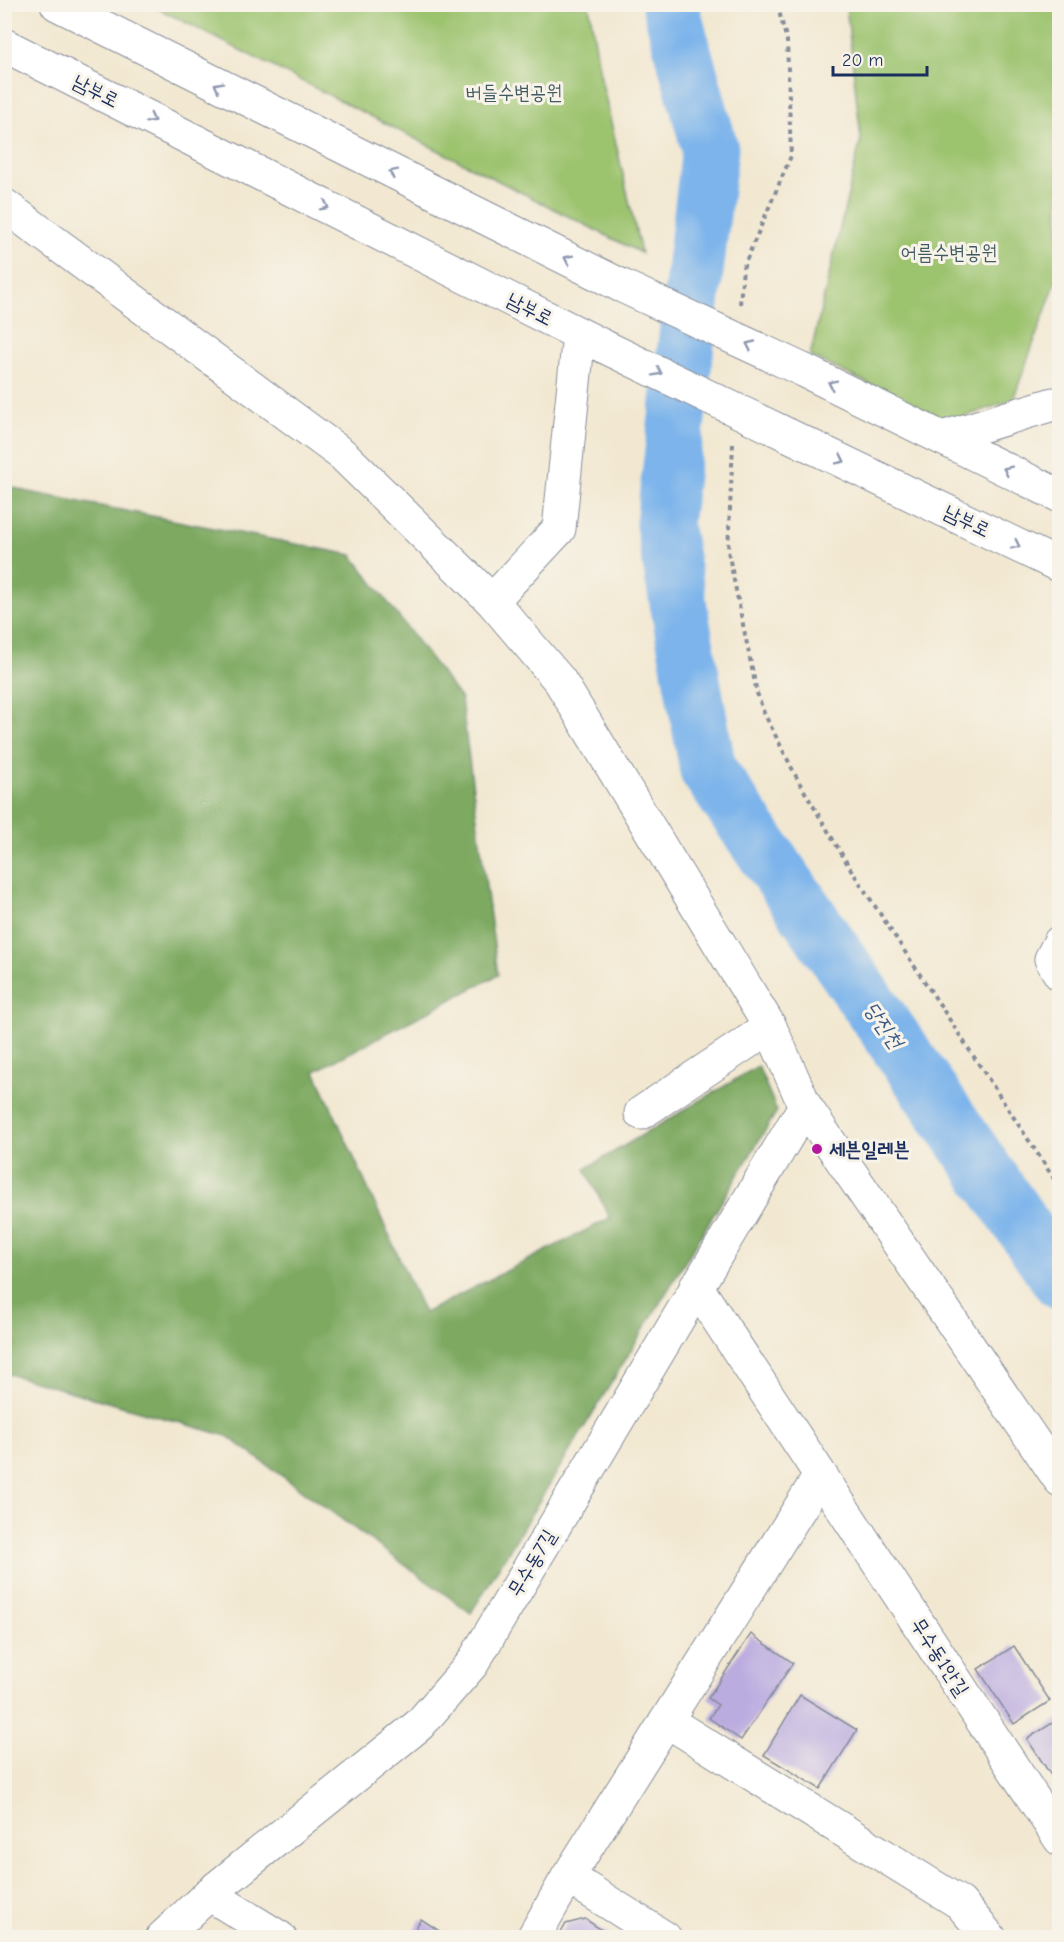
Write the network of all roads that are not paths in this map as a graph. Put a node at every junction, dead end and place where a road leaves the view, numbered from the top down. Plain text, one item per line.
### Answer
1 (57, 4) edge
2 (4, 45) edge
3 (4, 205) edge
4 (592, 340) junction
5 (1057, 405) edge
6 (942, 438) junction
7 (1059, 496) edge
8 (1059, 566) edge
9 (492, 601) junction
10 (1059, 942) edge
11 (1059, 974) edge
12 (770, 1027) junction
13 (805, 1106) junction
14 (641, 1113) dead end
15 (696, 1286) junction
16 (820, 1476) junction
17 (1059, 1480) edge
18 (667, 1720) junction
19 (1059, 1839) edge
20 (568, 1877) junction
21 (209, 1894) junction
22 (162, 1938) edge
23 (280, 1938) edge
24 (533, 1938) edge
25 (665, 1938) edge
26 (990, 1938) edge

6 -> 1 street, bridge
2 -> 4 street, 남부로
3 - 9 street
4 -> 8 street, 남부로, bridge
4 - 9 street
5 - 6 street
7 -> 6 street
9 - 12 street
10 - 11 street
12 - 13 street
12 - 14 street
13 - 15 street, 무수동7길
13 - 17 street
15 - 16 street, 무수동1안길
15 - 21 street, 무수동7길
16 - 18 street
16 - 19 street, 무수동1안길
18 - 20 street
18 - 26 street
20 - 24 street
20 - 25 street
21 - 22 street, 무수동7길
21 - 23 street

